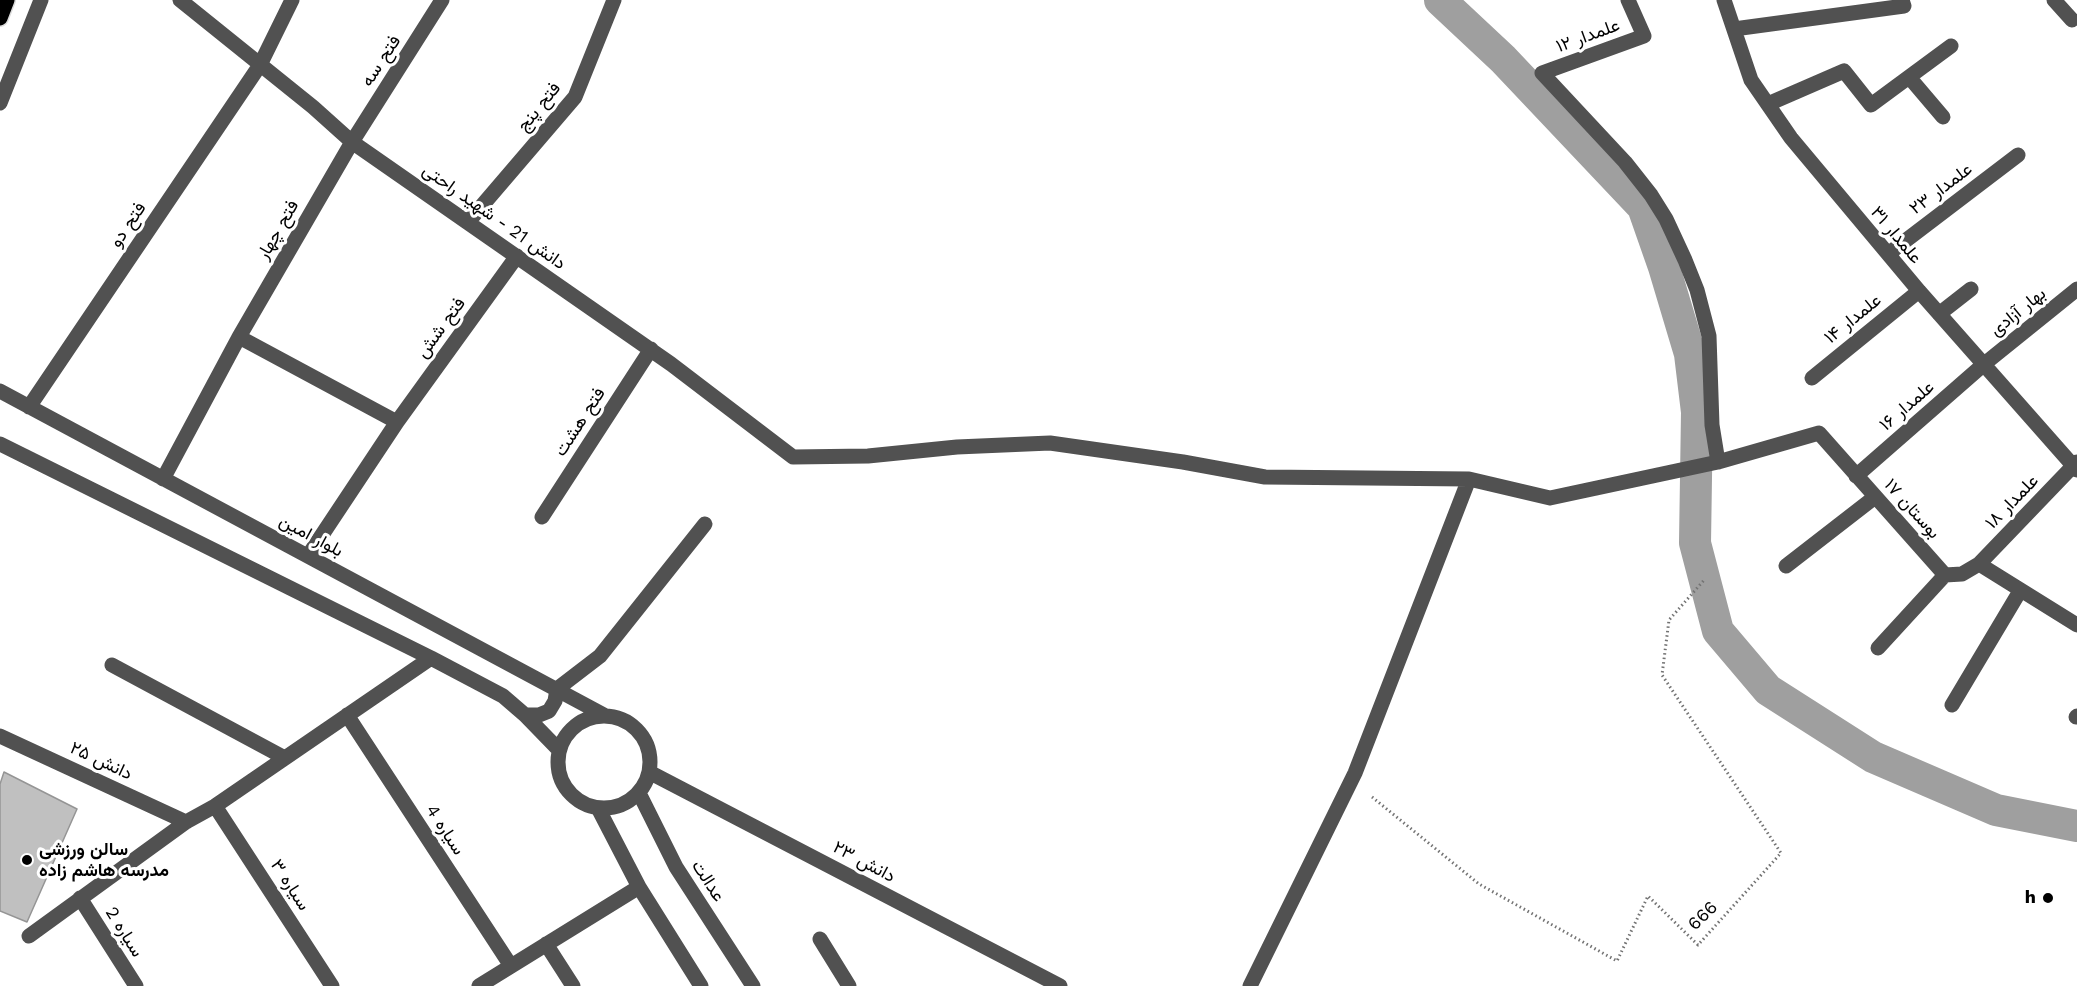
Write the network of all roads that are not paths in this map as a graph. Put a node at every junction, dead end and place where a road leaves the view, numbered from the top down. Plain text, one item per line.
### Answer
1 (7, 0) edge
2 (41, 0) edge
3 (180, 0) edge
4 (292, 0) edge
5 (442, 0) edge
6 (614, 0) edge
7 (1628, 0) edge
8 (1724, 0) edge
9 (2054, 0) edge
10 (1903, 3) edge
11 (0, 18) edge
12 (2072, 20) dead end
13 (1734, 29) junction
14 (1951, 46) dead end
15 (260, 65) junction
16 (1909, 77) junction
17 (0, 103) edge
18 (1768, 104) junction
19 (1943, 117) dead end
20 (352, 142) junction
21 (2018, 155) dead end
22 (468, 222) junction
23 (1888, 254) junction
24 (517, 256) junction
25 (1971, 289) dead end
26 (2077, 289) edge
27 (1919, 291) junction
28 (1939, 314) junction
29 (239, 337) junction
30 (651, 349) junction
31 (1983, 365) junction
32 (1812, 378) dead end
33 (0, 391) edge
34 (28, 407) junction
35 (397, 422) junction
36 (0, 444) edge
37 (1718, 462) junction
38 (2076, 466) edge
39 (1856, 476) junction
40 (163, 479) junction
41 (1469, 479) junction
42 (1875, 497) junction
43 (542, 517) dead end
44 (705, 524) dead end
45 (308, 556) junction
46 (1979, 564) junction
47 (1786, 566) dead end
48 (1945, 575) junction
49 (2020, 591) junction
50 (2077, 625) edge
51 (1878, 648) dead end
52 (431, 658) junction
53 (112, 665) dead end
54 (557, 689) junction
55 (1952, 705) dead end
56 (347, 715) junction
57 (525, 715) junction
58 (604, 715) junction
59 (0, 736) edge
60 (558, 750) junction
61 (285, 758) junction
62 (649, 772) junction
63 (639, 793) junction
64 (215, 806) junction
65 (598, 808) junction
66 (186, 822) junction
67 (639, 887) junction
68 (80, 898) junction
69 (29, 936) dead end
70 (820, 939) dead end
71 (546, 944) junction
72 (511, 966) junction
73 (1057, 985) edge
74 (136, 986) edge
75 (332, 986) edge
76 (480, 986) edge
77 (573, 986) edge
78 (701, 986) edge
79 (753, 986) edge
80 (849, 986) edge
81 (1250, 986) edge

1 - 11 main road
2 - 17 street
3 - 15 street, دانش 21 - شهید راحتی
4 - 15 street, فتح دو
5 - 20 street, فتح سه
6 - 22 street, فتح پنج
7 - 37 street, علمدار ۱۲
8 - 13 street, علمدار ۳۱
9 - 12 street
10 - 13 street
13 - 18 street, علمدار ۳۱
14 - 16 street
15 - 20 street, دانش 21 - شهید راحتی
15 - 34 street, فتح دو
16 - 18 street
16 - 19 street
18 - 23 street, علمدار ۳۱
20 - 22 street, دانش 21 - شهید راحتی
20 - 29 street, فتح چهار
21 - 23 street, علمدار ۲۳
22 - 24 street, دانش 21 - شهید راحتی
23 - 27 street, علمدار ۳۱
24 - 30 street, دانش 21 - شهید راحتی
24 - 35 street, فتح شش
25 - 28 street
26 - 31 street, بهار آزادی
27 - 28 street, علمدار ۳۱
27 - 32 street, علمدار ۱۴
28 - 31 street, علمدار ۳۱
29 - 35 street
29 - 40 street, فتح چهار
30 - 41 street, دانش 21 - شهید راحتی
30 - 43 street, فتح هشت
31 - 38 street, علمدار ۳۱
31 - 39 street, علمدار ۱۶
33 - 34 street, بلوار امین
34 - 40 street, بلوار امین
35 - 45 street, فتح شش
36 - 52 street
37 - 39 street, بوستان ۱۷
37 - 41 street
38 - 46 street, علمدار ۱۸
39 - 42 street, بوستان ۱۷
40 - 45 street, بلوار امین
41 - 81 street
42 - 47 street
42 - 48 street, بوستان ۱۷
44 - 54 street
45 - 54 street, بلوار امین
46 - 48 street
46 - 49 street
48 - 51 street
49 - 50 street
49 - 55 street
52 - 56 street
52 - 57 street
53 - 61 street
54 - 57 street
54 - 58 street, بلوار امین
56 - 61 street
56 - 72 street, سیاره 4
57 - 60 street
58 - 60 street
58 - 62 street
59 - 66 street, دانش ۲۵
60 - 65 street
61 - 64 street
62 - 63 street
62 - 73 street, دانش ۲۳
63 - 65 street
63 - 79 street, عدالت
64 - 66 street
64 - 75 street, سیاره ۳
65 - 67 street
66 - 68 street
67 - 71 street
67 - 78 street
68 - 69 street
68 - 74 street, سیاره 2
70 - 80 street
71 - 72 street
71 - 77 street
72 - 76 street

